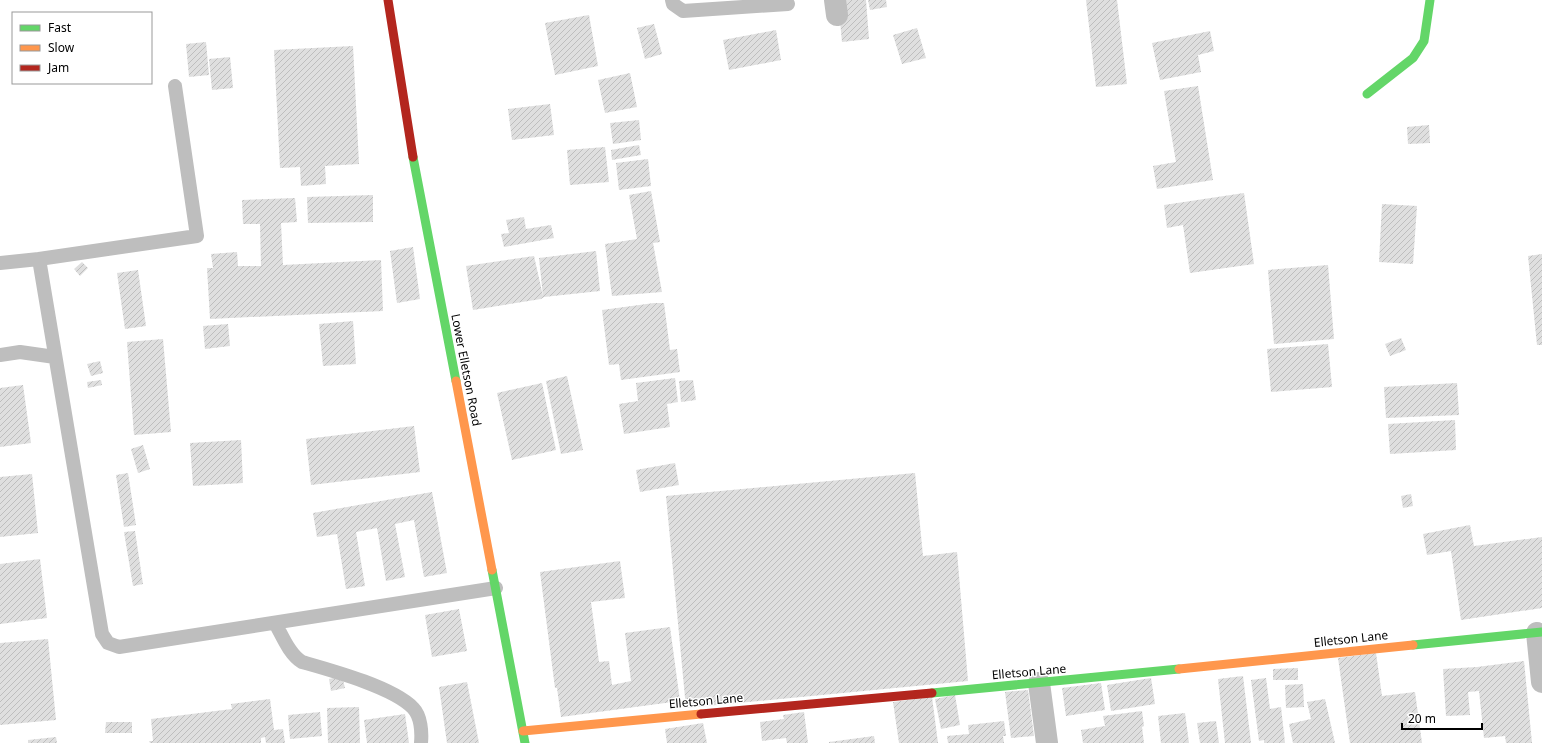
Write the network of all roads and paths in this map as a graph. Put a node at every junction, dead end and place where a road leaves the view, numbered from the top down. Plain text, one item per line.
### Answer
1 (388, 0) edge
2 (672, 0) edge
3 (1430, 0) edge
4 (788, 4) dead end
5 (175, 86) dead end
6 (1367, 94) dead end
7 (39, 259) junction
8 (0, 263) edge
9 (0, 354) edge
10 (55, 357) junction
11 (496, 588) junction
12 (275, 623) junction
13 (1539, 633) edge
14 (1542, 682) edge
15 (1039, 683) junction
16 (523, 731) junction
17 (421, 743) edge
18 (525, 743) edge
19 (1047, 743) edge

1 - 11 street, Lower Elletson Road
2 - 4 lane
3 - 6 street
5 - 7 lane
7 - 8 lane
7 - 10 lane
9 - 10 lane
10 - 12 lane
11 - 12 lane
11 - 16 street, Lower Elletson Road
12 - 17 lane
13 - 14 street
13 - 15 street, Elletson Lane
15 - 16 street, Elletson Lane
15 - 19 street
16 - 18 street, Lower Elletson Road

